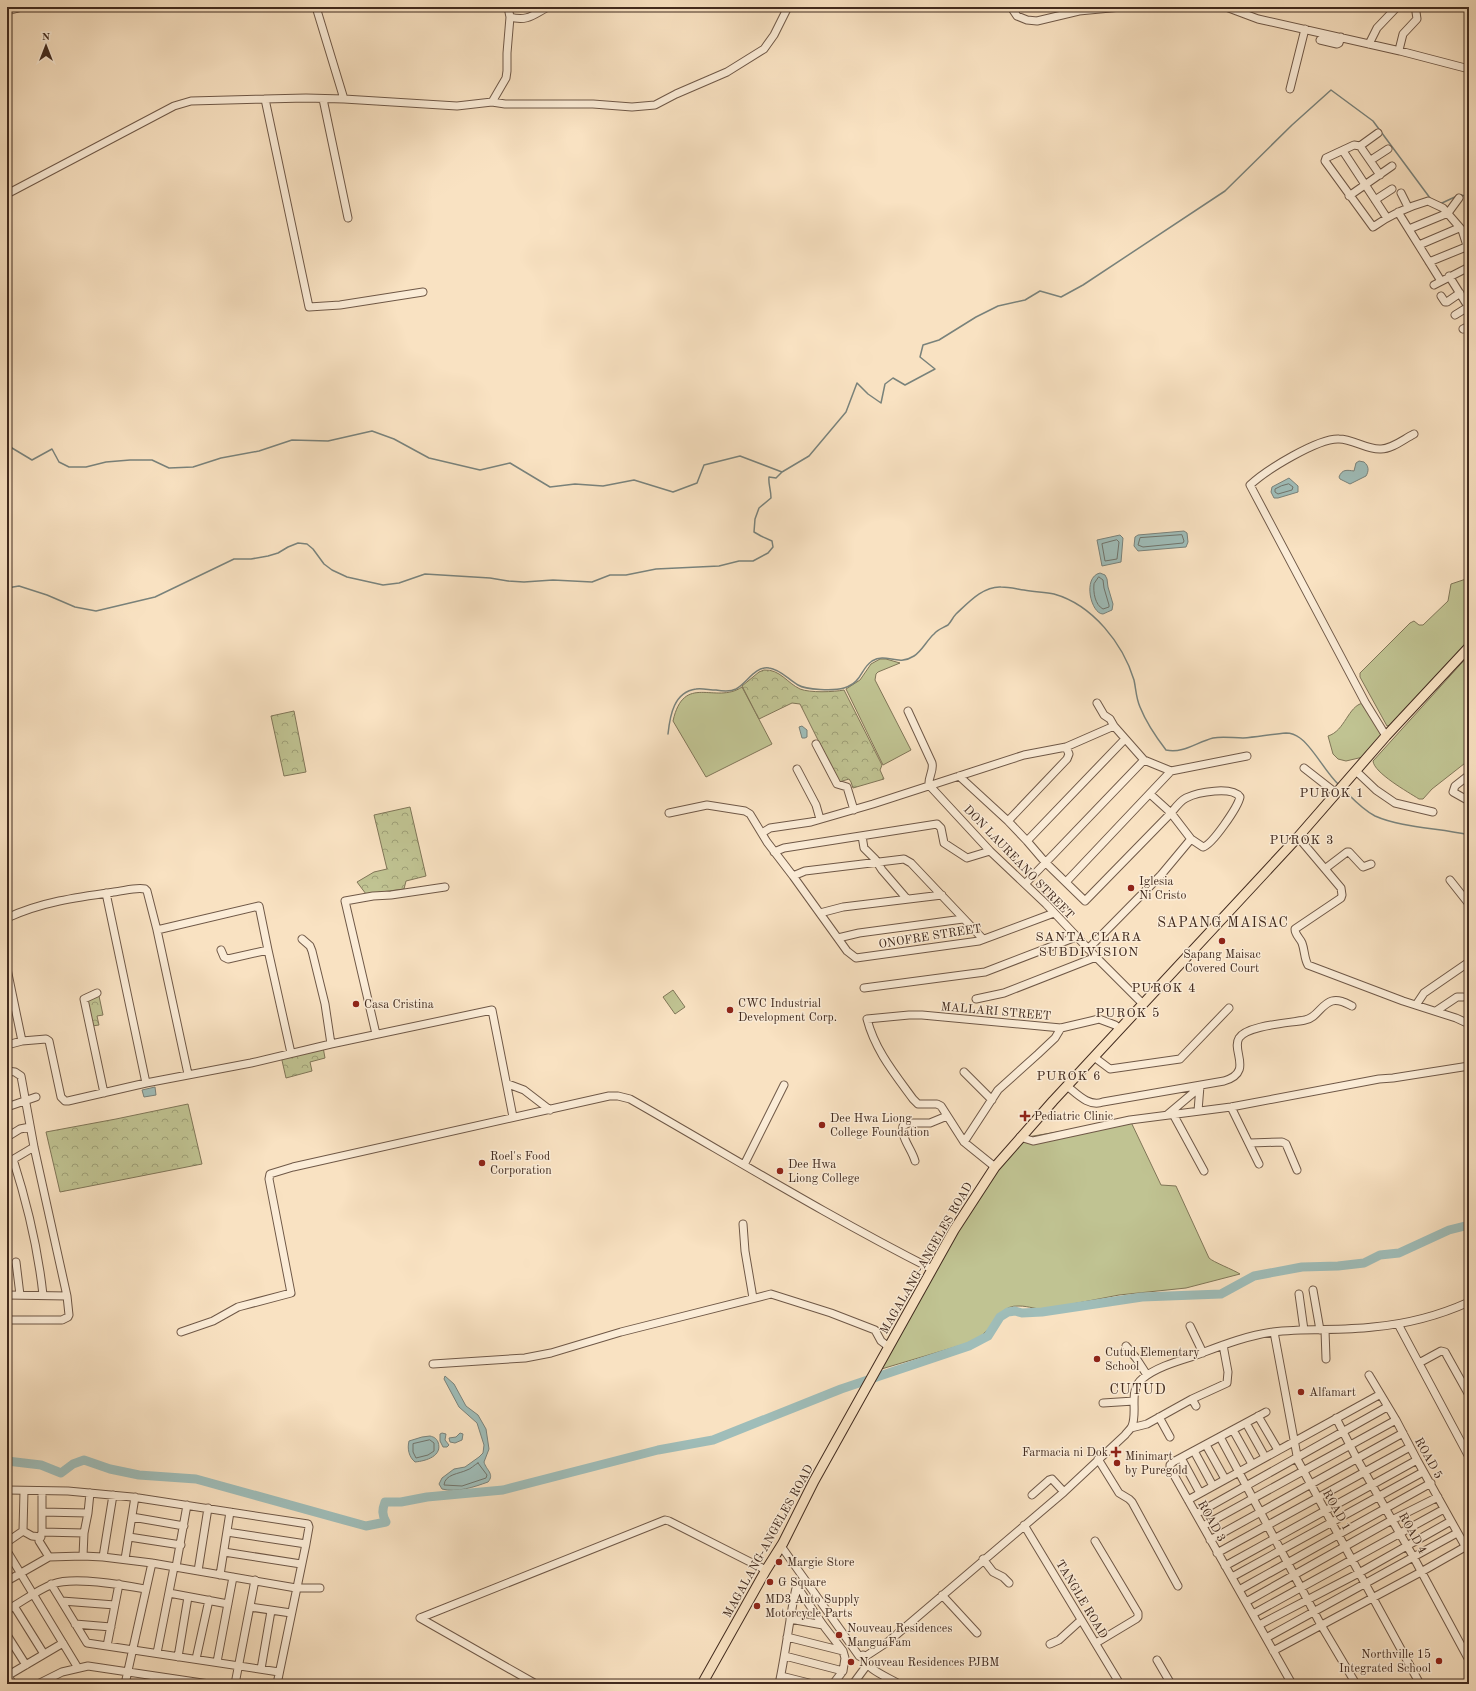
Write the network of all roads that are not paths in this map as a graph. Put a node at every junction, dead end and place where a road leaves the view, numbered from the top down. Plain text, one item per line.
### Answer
1 (22, 7) edge
2 (316, 7) edge
3 (508, 7) edge
4 (548, 7) edge
5 (788, 7) edge
6 (1011, 7) edge
7 (1121, 7) edge
8 (1226, 7) edge
9 (1397, 7) edge
10 (7, 11) edge
11 (1416, 12) dead end
12 (510, 17) junction
13 (1305, 29) junction
14 (1341, 37) junction
15 (1320, 40) dead end
16 (1369, 44) junction
17 (1399, 50) junction
18 (1469, 69) edge
19 (1290, 89) dead end
20 (265, 98) junction
21 (323, 98) junction
22 (344, 99) junction
23 (492, 102) junction
24 (1378, 133) dead end
25 (1360, 146) junction
26 (1388, 148) dead end
27 (1343, 151) junction
28 (1371, 160) junction
29 (1392, 166) dead end
30 (1380, 175) junction
31 (1366, 184) junction
32 (1392, 189) dead end
33 (1401, 193) dead end
34 (7, 194) edge
35 (1350, 196) junction
36 (1459, 198) dead end
37 (1376, 200) junction
38 (1408, 207) junction
39 (1398, 212) junction
40 (1448, 212) junction
41 (348, 218) dead end
42 (1387, 218) junction
43 (1459, 228) junction
44 (1409, 229) junction
45 (1419, 245) junction
46 (1468, 250) edge
47 (1430, 262) junction
48 (1468, 270) edge
49 (1449, 276) junction
50 (423, 292) dead end
51 (1460, 293) junction
52 (1442, 296) dead end
53 (1469, 308) edge
54 (1455, 315) dead end
55 (1414, 434) dead end
56 (1469, 647) edge
57 (1097, 703) dead end
58 (908, 711) dead end
59 (1114, 726) junction
60 (1386, 736) junction
61 (1125, 739) junction
62 (816, 744) dead end
63 (1066, 747) junction
64 (1247, 756) dead end
65 (1144, 760) junction
66 (1304, 768) dead end
67 (797, 769) dead end
68 (1171, 771) junction
69 (1356, 771) junction
70 (1469, 775) edge
71 (959, 776) junction
72 (929, 785) junction
73 (1336, 792) junction
74 (1150, 794) junction
75 (1469, 801) edge
76 (854, 810) junction
77 (1432, 812) dead end
78 (669, 813) dead end
79 (1170, 813) junction
80 (820, 820) junction
81 (1008, 822) junction
82 (762, 833) junction
83 (862, 836) junction
84 (1298, 837) junction
85 (1191, 839) junction
86 (1027, 841) junction
87 (990, 850) junction
88 (774, 852) junction
89 (876, 862) junction
90 (1045, 862) junction
91 (1370, 864) dead end
92 (1326, 868) junction
93 (793, 876) junction
94 (1450, 880) dead end
95 (1066, 882) junction
96 (1025, 884) junction
97 (445, 887) dead end
98 (106, 893) junction
99 (942, 895) junction
100 (907, 899) junction
101 (1469, 904) edge
102 (820, 913) junction
103 (1054, 913) junction
104 (7, 918) edge
105 (963, 919) junction
106 (157, 930) junction
107 (1076, 937) junction
108 (838, 938) junction
109 (302, 939) dead end
110 (983, 939) junction
111 (1088, 949) junction
112 (221, 950) dead end
113 (268, 950) junction
114 (1096, 957) junction
115 (1469, 962) edge
116 (7, 969) edge
117 (864, 988) dead end
118 (98, 993) dead end
119 (1463, 997) dead end
120 (976, 999) dead end
121 (1143, 1004) junction
122 (1416, 1005) junction
123 (1352, 1006) dead end
124 (1229, 1008) dead end
125 (1436, 1011) junction
126 (1469, 1024) edge
127 (1061, 1028) junction
128 (1120, 1029) junction
129 (376, 1034) junction
130 (22, 1041) junction
131 (331, 1044) junction
132 (7, 1045) edge
133 (291, 1053) junction
134 (1094, 1057) junction
135 (1469, 1066) edge
136 (7, 1071) edge
137 (964, 1072) dead end
138 (188, 1074) junction
139 (146, 1083) junction
140 (508, 1084) junction
141 (784, 1085) dead end
142 (1067, 1086) junction
143 (1200, 1086) junction
144 (104, 1093) junction
145 (36, 1097) dead end
146 (536, 1099) junction
147 (25, 1100) junction
148 (992, 1100) junction
149 (7, 1107) edge
150 (1231, 1107) junction
151 (550, 1110) junction
152 (1198, 1111) junction
153 (529, 1114) junction
154 (1170, 1115) junction
155 (947, 1116) junction
156 (513, 1117) junction
157 (30, 1127) junction
158 (7, 1137) edge
159 (1020, 1137) junction
160 (964, 1142) junction
161 (1250, 1143) junction
162 (34, 1147) junction
163 (10, 1161) edge
164 (915, 1161) dead end
165 (1259, 1164) dead end
166 (744, 1165) junction
167 (995, 1167) junction
168 (1297, 1170) dead end
169 (1204, 1171) dead end
170 (742, 1224) dead end
171 (16, 1262) dead end
172 (932, 1269) junction
173 (1314, 1290) dead end
174 (1299, 1294) dead end
175 (7, 1295) edge
176 (20, 1295) junction
177 (43, 1295) junction
178 (67, 1296) junction
179 (752, 1298) junction
180 (1469, 1302) edge
181 (7, 1320) edge
182 (1398, 1324) junction
183 (1190, 1326) dead end
184 (1304, 1330) junction
185 (1323, 1330) junction
186 (181, 1332) dead end
187 (1274, 1332) junction
188 (1223, 1345) junction
189 (1126, 1346) dead end
190 (887, 1351) junction
191 (1203, 1352) junction
192 (1326, 1360) dead end
193 (1419, 1363) junction
194 (433, 1364) dead end
195 (1147, 1375) junction
196 (1369, 1375) dead end
197 (1380, 1395) junction
198 (1469, 1395) edge
199 (1192, 1399) junction
200 (1134, 1401) junction
201 (1103, 1403) dead end
202 (1196, 1406) dead end
203 (1387, 1408) junction
204 (1266, 1412) dead end
205 (1258, 1416) junction
206 (1159, 1417) junction
207 (1336, 1418) junction
208 (1396, 1420) junction
209 (1246, 1423) junction
210 (1131, 1428) junction
211 (1233, 1430) junction
212 (1343, 1432) junction
213 (1403, 1433) junction
214 (1170, 1437) dead end
215 (1220, 1437) junction
216 (1294, 1441) junction
217 (1350, 1444) junction
218 (1206, 1445) junction
219 (1410, 1447) junction
220 (1278, 1450) junction
221 (1194, 1451) junction
222 (1265, 1457) junction
223 (1298, 1457) junction
224 (1469, 1457) edge
225 (1181, 1458) junction
226 (1098, 1459) junction
227 (1357, 1459) junction
228 (1417, 1460) junction
229 (1252, 1464) junction
230 (1303, 1470) junction
231 (1366, 1471) junction
232 (1239, 1472) junction
233 (1424, 1472) junction
234 (1225, 1479) junction
235 (1431, 1483) junction
236 (1310, 1484) junction
237 (1372, 1484) junction
238 (1213, 1486) junction
239 (1246, 1486) junction
240 (7, 1490) edge
241 (24, 1491) junction
242 (42, 1491) junction
243 (1064, 1492) junction
244 (90, 1493) junction
245 (1200, 1493) junction
246 (113, 1494) junction
247 (1032, 1495) dead end
248 (1379, 1496) junction
249 (135, 1497) junction
250 (1438, 1497) junction
251 (1318, 1498) junction
252 (1253, 1499) junction
253 (1188, 1500) junction
254 (188, 1505) junction
255 (208, 1508) junction
256 (1386, 1508) junction
257 (1444, 1509) junction
258 (1324, 1510) junction
259 (42, 1512) junction
260 (230, 1512) junction
261 (1260, 1512) junction
262 (88, 1513) junction
263 (1196, 1514) junction
264 (132, 1517) junction
265 (1392, 1520) junction
266 (1452, 1521) junction
267 (1332, 1523) junction
268 (1024, 1525) junction
269 (184, 1526) junction
270 (1203, 1526) junction
271 (1268, 1526) junction
272 (22, 1531) junction
273 (227, 1532) junction
274 (84, 1533) junction
275 (1400, 1533) junction
276 (1458, 1533) junction
277 (41, 1534) junction
278 (1339, 1535) junction
279 (129, 1537) junction
280 (1274, 1538) junction
281 (1210, 1540) junction
282 (1095, 1541) dead end
283 (7, 1542) edge
284 (306, 1544) junction
285 (782, 1544) junction
286 (181, 1545) junction
287 (1407, 1546) junction
288 (1346, 1547) junction
289 (1282, 1550) junction
290 (1467, 1550) edge
291 (7, 1552) edge
292 (224, 1552) junction
293 (1217, 1553) junction
294 (82, 1556) junction
295 (103, 1557) junction
296 (49, 1558) junction
297 (1414, 1558) junction
298 (125, 1559) junction
299 (984, 1559) junction
300 (1352, 1560) junction
301 (152, 1563) junction
302 (1288, 1563) junction
303 (301, 1564) junction
304 (1225, 1566) junction
305 (175, 1567) junction
306 (766, 1570) junction
307 (198, 1571) junction
308 (21, 1572) junction
309 (1421, 1572) junction
310 (1359, 1573) junction
311 (220, 1575) junction
312 (1295, 1575) junction
313 (233, 1577) junction
314 (1232, 1577) junction
315 (255, 1580) junction
316 (7, 1581) edge
317 (1009, 1583) dead end
318 (51, 1584) junction
319 (119, 1584) junction
320 (1366, 1584) junction
321 (1178, 1586) dead end
322 (296, 1588) junction
323 (320, 1588) dead end
324 (1301, 1588) junction
325 (145, 1589) junction
326 (1239, 1590) junction
327 (169, 1593) junction
328 (33, 1594) junction
329 (942, 1595) junction
330 (188, 1597) junction
331 (1372, 1597) junction
332 (1308, 1599) junction
333 (208, 1600) junction
334 (62, 1601) junction
335 (1246, 1602) junction
336 (228, 1604) junction
337 (115, 1605) junction
338 (14, 1606) junction
339 (250, 1608) junction
340 (7, 1610) edge
341 (271, 1611) junction
342 (1315, 1612) junction
343 (291, 1613) junction
344 (1252, 1614) junction
345 (790, 1618) junction
346 (1081, 1620) junction
347 (75, 1624) junction
348 (823, 1625) junction
349 (1258, 1625) junction
350 (1321, 1625) junction
351 (111, 1627) junction
352 (977, 1633) dead end
353 (7, 1635) edge
354 (787, 1637) junction
355 (1266, 1638) junction
356 (63, 1643) junction
357 (1096, 1643) junction
358 (1050, 1644) dead end
359 (107, 1646) junction
360 (132, 1649) junction
361 (843, 1651) junction
362 (1274, 1651) junction
363 (157, 1653) junction
364 (44, 1654) junction
365 (785, 1656) junction
366 (178, 1657) junction
367 (866, 1658) junction
368 (196, 1659) junction
369 (1157, 1660) dead end
370 (1469, 1660) edge
371 (217, 1662) junction
372 (26, 1665) junction
373 (239, 1666) junction
374 (78, 1668) junction
375 (261, 1669) junction
376 (842, 1671) junction
377 (127, 1672) junction
378 (279, 1672) junction
379 (7, 1676) edge
380 (781, 1676) junction
381 (13, 1684) edge
382 (38, 1684) edge
383 (125, 1684) edge
384 (209, 1684) edge
385 (235, 1684) edge
386 (277, 1684) edge
387 (536, 1684) edge
388 (702, 1684) edge
389 (779, 1684) edge
390 (813, 1684) edge
391 (833, 1684) edge
392 (854, 1684) edge
393 (899, 1684) edge
394 (1120, 1684) edge
395 (1171, 1684) edge
396 (1292, 1684) edge
397 (1356, 1684) edge
398 (1420, 1684) edge

1 - 10 street
2 - 22 street
3 - 12 street
4 - 12 street
5 - 23 street
6 - 7 street
8 - 13 street
9 - 16 street
11 - 17 street
12 - 23 street
13 - 14 street
13 - 19 street
14 - 15 street
14 - 16 street
16 - 17 street
17 - 18 street
20 - 21 street
20 - 34 street
20 - 50 street
21 - 22 street
21 - 41 street
22 - 23 street
24 - 25 street
25 - 27 street
25 - 28 street
26 - 28 street
27 - 31 street
27 - 35 street
28 - 30 street
29 - 30 street
30 - 31 street
31 - 35 street
31 - 37 street
32 - 37 street
33 - 38 street
35 - 42 street
36 - 40 street
37 - 42 street
38 - 39 street
38 - 40 street
39 - 42 street
39 - 44 street
40 - 43 street
40 - 44 street
43 - 45 street
43 - 46 street
44 - 45 street
45 - 47 street
46 - 47 street
47 - 49 street
48 - 49 street
49 - 51 street
51 - 52 street
51 - 53 street
53 - 54 street
55 - 60 street
56 - 60 main road, MAGALANG-ANGELES ROAD
57 - 59 street
58 - 72 street
59 - 61 street
59 - 63 street
60 - 69 main road, MAGALANG-ANGELES ROAD
61 - 65 street
61 - 86 street
62 - 76 street
63 - 71 street
63 - 81 street
64 - 68 street
65 - 68 street
65 - 90 street
66 - 73 street
67 - 80 street
68 - 74 street
69 - 73 main road, MAGALANG-ANGELES ROAD
69 - 77 street
70 - 75 street
71 - 72 street
71 - 81 street
72 - 76 street
72 - 87 street, DON LAUREANO STREET
73 - 84 main road, MAGALANG-ANGELES ROAD
74 - 79 street
74 - 95 street
76 - 80 street
78 - 82 street
79 - 85 street
79 - 85 street
79 - 95 street
80 - 82 street
81 - 86 street
82 - 88 street
83 - 87 street
83 - 88 street
83 - 89 street
84 - 92 street
84 - 121 main road, MAGALANG-ANGELES ROAD
85 - 111 street
86 - 90 street
87 - 96 street, DON LAUREANO STREET
88 - 93 street
89 - 93 street
89 - 99 street
89 - 100 street
90 - 95 street
90 - 96 street
91 - 92 street
92 - 122 street
93 - 102 street
94 - 101 street
96 - 103 street, DON LAUREANO STREET
97 - 129 street
98 - 104 street
98 - 106 street
98 - 139 street
99 - 100 street
99 - 105 street
100 - 102 street
102 - 108 street
103 - 107 street, DON LAUREANO STREET
103 - 110 street, ONOFRE STREET
105 - 108 street
105 - 110 street
106 - 113 street
106 - 138 street
107 - 111 street, DON LAUREANO STREET
107 - 117 street
108 - 110 street, ONOFRE STREET
109 - 131 street
111 - 114 street, DON LAUREANO STREET
112 - 113 street
113 - 133 street
114 - 120 street
114 - 121 street, DON LAUREANO STREET
115 - 122 street
116 - 130 street
118 - 144 street
119 - 125 street
121 - 128 main road, MAGALANG-ANGELES ROAD
122 - 125 street
123 - 143 street
124 - 134 street
125 - 126 street
127 - 128 street, MALLARI STREET
127 - 148 street
127 - 155 street, MALLARI STREET
128 - 134 main road, MAGALANG-ANGELES ROAD
129 - 131 street
129 - 140 street
130 - 132 street
130 - 144 street
131 - 133 street
133 - 138 street
134 - 142 main road, MAGALANG-ANGELES ROAD
135 - 150 street
136 - 147 street
137 - 148 street
138 - 139 street
139 - 144 street
140 - 146 street
140 - 156 street
141 - 166 street
142 - 143 street
142 - 159 main road, MAGALANG-ANGELES ROAD
143 - 152 street
143 - 154 street
145 - 147 street
146 - 151 street
146 - 153 street
147 - 149 street
147 - 157 street
148 - 160 street
150 - 152 street
150 - 161 street
151 - 153 street
151 - 166 street
152 - 154 street
153 - 156 street
154 - 159 street
154 - 169 street
155 - 160 street
155 - 164 street
156 - 186 street
157 - 158 street
157 - 162 street
159 - 167 main road, MAGALANG-ANGELES ROAD
160 - 167 street
161 - 165 street
161 - 168 street
162 - 163 street
162 - 178 street
163 - 177 street
166 - 172 street
167 - 172 main road, MAGALANG-ANGELES ROAD
170 - 179 street
171 - 176 street
172 - 190 main road, MAGALANG-ANGELES ROAD
173 - 185 street
174 - 184 street
175 - 176 street
176 - 177 street
177 - 178 street
178 - 181 street
179 - 190 street
179 - 194 street
180 - 182 street
182 - 185 street
182 - 193 street
183 - 191 street
184 - 185 street
184 - 187 street
185 - 192 street
187 - 188 street
187 - 216 street, ROAD 1
188 - 191 street
188 - 199 street
189 - 195 street
190 - 285 main road, MAGALANG-ANGELES ROAD
191 - 195 street
193 - 198 street
193 - 224 street
195 - 200 street
196 - 197 street, ROAD 5
197 - 203 street, ROAD 5
197 - 207 street
199 - 202 street
199 - 206 street
200 - 201 street
200 - 210 street
203 - 208 street, ROAD 5
203 - 212 street
204 - 205 street, ROAD 3
205 - 209 street, ROAD 3
205 - 220 street
206 - 210 street
206 - 214 street
207 - 212 street, ROAD 4
207 - 216 street
208 - 213 street, ROAD 5
208 - 217 street
209 - 211 street, ROAD 3
209 - 222 street
210 - 226 street
211 - 215 street, ROAD 3
211 - 229 street
212 - 217 street, ROAD 4
212 - 223 street
213 - 219 street, ROAD 5
213 - 227 street
215 - 218 street, ROAD 3
215 - 232 street
216 - 220 street
216 - 223 street, ROAD 1
217 - 227 street, ROAD 4
217 - 230 street
218 - 221 street, ROAD 3
218 - 234 street
219 - 228 street, ROAD 5
219 - 231 street
220 - 222 street
221 - 225 street, ROAD 3
221 - 238 street
222 - 229 street
223 - 230 street, ROAD 1
223 - 239 street
225 - 245 street
225 - 253 street, ROAD 3
226 - 243 street
226 - 321 street
227 - 231 street, ROAD 4
227 - 236 street
228 - 233 street, ROAD 5
228 - 237 street
229 - 232 street
230 - 236 street, ROAD 1
230 - 252 street
231 - 237 street, ROAD 4
231 - 251 street
232 - 234 street
232 - 239 street
233 - 235 street, ROAD 5
233 - 248 street
234 - 238 street
235 - 250 street, ROAD 5
235 - 256 street
236 - 251 street, ROAD 1
236 - 261 street
237 - 248 street, ROAD 4
237 - 258 street
238 - 245 street
239 - 252 street
239 - 263 street
240 - 241 street
241 - 242 street
241 - 272 street
242 - 244 street
242 - 259 street
243 - 247 street
243 - 268 street
244 - 246 street
244 - 262 street
245 - 253 street
246 - 249 street
246 - 295 street
248 - 256 street, ROAD 4
248 - 267 street
249 - 254 street
249 - 264 street
250 - 257 street, ROAD 5
250 - 265 street
251 - 258 street, ROAD 1
251 - 271 street
252 - 261 street
252 - 270 street
253 - 263 street, ROAD 3
254 - 255 street
254 - 269 street
255 - 260 street
255 - 307 street
256 - 265 street, ROAD 4
256 - 278 street
257 - 266 street, ROAD 5
257 - 275 street
258 - 267 street, ROAD 1
258 - 280 street
259 - 262 street
259 - 277 street
260 - 273 street
260 - 284 street
261 - 271 street
261 - 281 street
262 - 274 street
263 - 270 street, ROAD 3
264 - 269 street
264 - 279 street
265 - 275 street, ROAD 4
265 - 288 street
266 - 276 street, ROAD 5
266 - 287 street
267 - 278 street, ROAD 1
267 - 289 street
268 - 299 street
268 - 346 street, TANGLE ROAD
269 - 286 street
270 - 281 street, ROAD 3
271 - 280 street
271 - 293 street
272 - 277 street
272 - 283 street
273 - 284 street
273 - 292 street
274 - 277 street
274 - 294 street
275 - 287 street, ROAD 4
275 - 300 street
276 - 290 street, ROAD 5
276 - 297 street
277 - 296 street
278 - 288 street, ROAD 1
278 - 302 street
279 - 286 street
279 - 298 street
280 - 289 street
280 - 304 street
281 - 293 street, ROAD 3
282 - 357 street
284 - 303 street
285 - 306 main road, MAGALANG-ANGELES ROAD
285 - 367 street
286 - 305 street
287 - 297 street, ROAD 4
287 - 310 street
288 - 300 street, ROAD 1
288 - 312 street
289 - 302 street
289 - 314 street
290 - 309 street
291 - 308 street
292 - 303 street
292 - 311 street
293 - 304 street, ROAD 3
294 - 295 street
294 - 296 street
295 - 298 street
296 - 308 street
297 - 309 street, ROAD 4
297 - 320 street
298 - 301 street
299 - 317 street
299 - 329 street
300 - 310 street, ROAD 1
300 - 324 street
301 - 305 street
301 - 325 street
302 - 312 street
302 - 326 street
303 - 322 street
304 - 314 street, ROAD 3
305 - 307 street
305 - 327 street
306 - 387 street
306 - 388 main road, MAGALANG-ANGELES ROAD
307 - 311 street
308 - 316 street
308 - 328 street
309 - 331 street
309 - 370 street, ROAD 4
310 - 320 street, ROAD 1
310 - 332 street
311 - 313 street
312 - 324 street
312 - 335 street
313 - 315 street
313 - 336 street
314 - 326 street, ROAD 3
315 - 322 street
315 - 339 street
318 - 319 street
318 - 328 street
318 - 334 street
319 - 325 street
319 - 337 street
320 - 331 street, ROAD 1
320 - 342 street
322 - 323 street
322 - 343 street
324 - 332 street
324 - 344 street
325 - 360 street
326 - 335 street, ROAD 3
327 - 330 street
327 - 363 street
328 - 338 street
328 - 356 street
329 - 352 street
329 - 367 street
330 - 333 street
330 - 366 street
331 - 350 street
331 - 398 street, ROAD 1
332 - 342 street
332 - 349 street
333 - 336 street
333 - 368 street
334 - 337 street
334 - 347 street
335 - 344 street, ROAD 3
336 - 371 street
337 - 351 street
338 - 340 street
338 - 364 street
339 - 341 street
339 - 373 street
341 - 343 street
341 - 375 street
342 - 350 street
342 - 355 street
343 - 378 street
344 - 349 street, ROAD 3
345 - 348 street
345 - 348 street
345 - 354 street
346 - 357 street, TANGLE ROAD
346 - 358 street
347 - 351 street
347 - 359 street
348 - 361 street
349 - 355 street, ROAD 3
350 - 362 street
350 - 397 street
351 - 359 street
353 - 372 street
354 - 361 street
354 - 365 street
355 - 362 street, ROAD 3
356 - 364 street
356 - 374 street
357 - 394 street, TANGLE ROAD
359 - 360 street
360 - 363 street
360 - 377 street
361 - 376 street
362 - 396 street, ROAD 3
363 - 366 street
364 - 372 street
365 - 376 street
365 - 380 street
366 - 368 street
367 - 392 street
367 - 393 street
368 - 371 street
369 - 395 street
371 - 373 street
372 - 379 street
373 - 375 street
373 - 385 street
374 - 377 street
374 - 382 street
375 - 378 street
376 - 391 street
377 - 383 street
377 - 384 street
378 - 386 street
379 - 381 street
380 - 389 street
380 - 390 street

